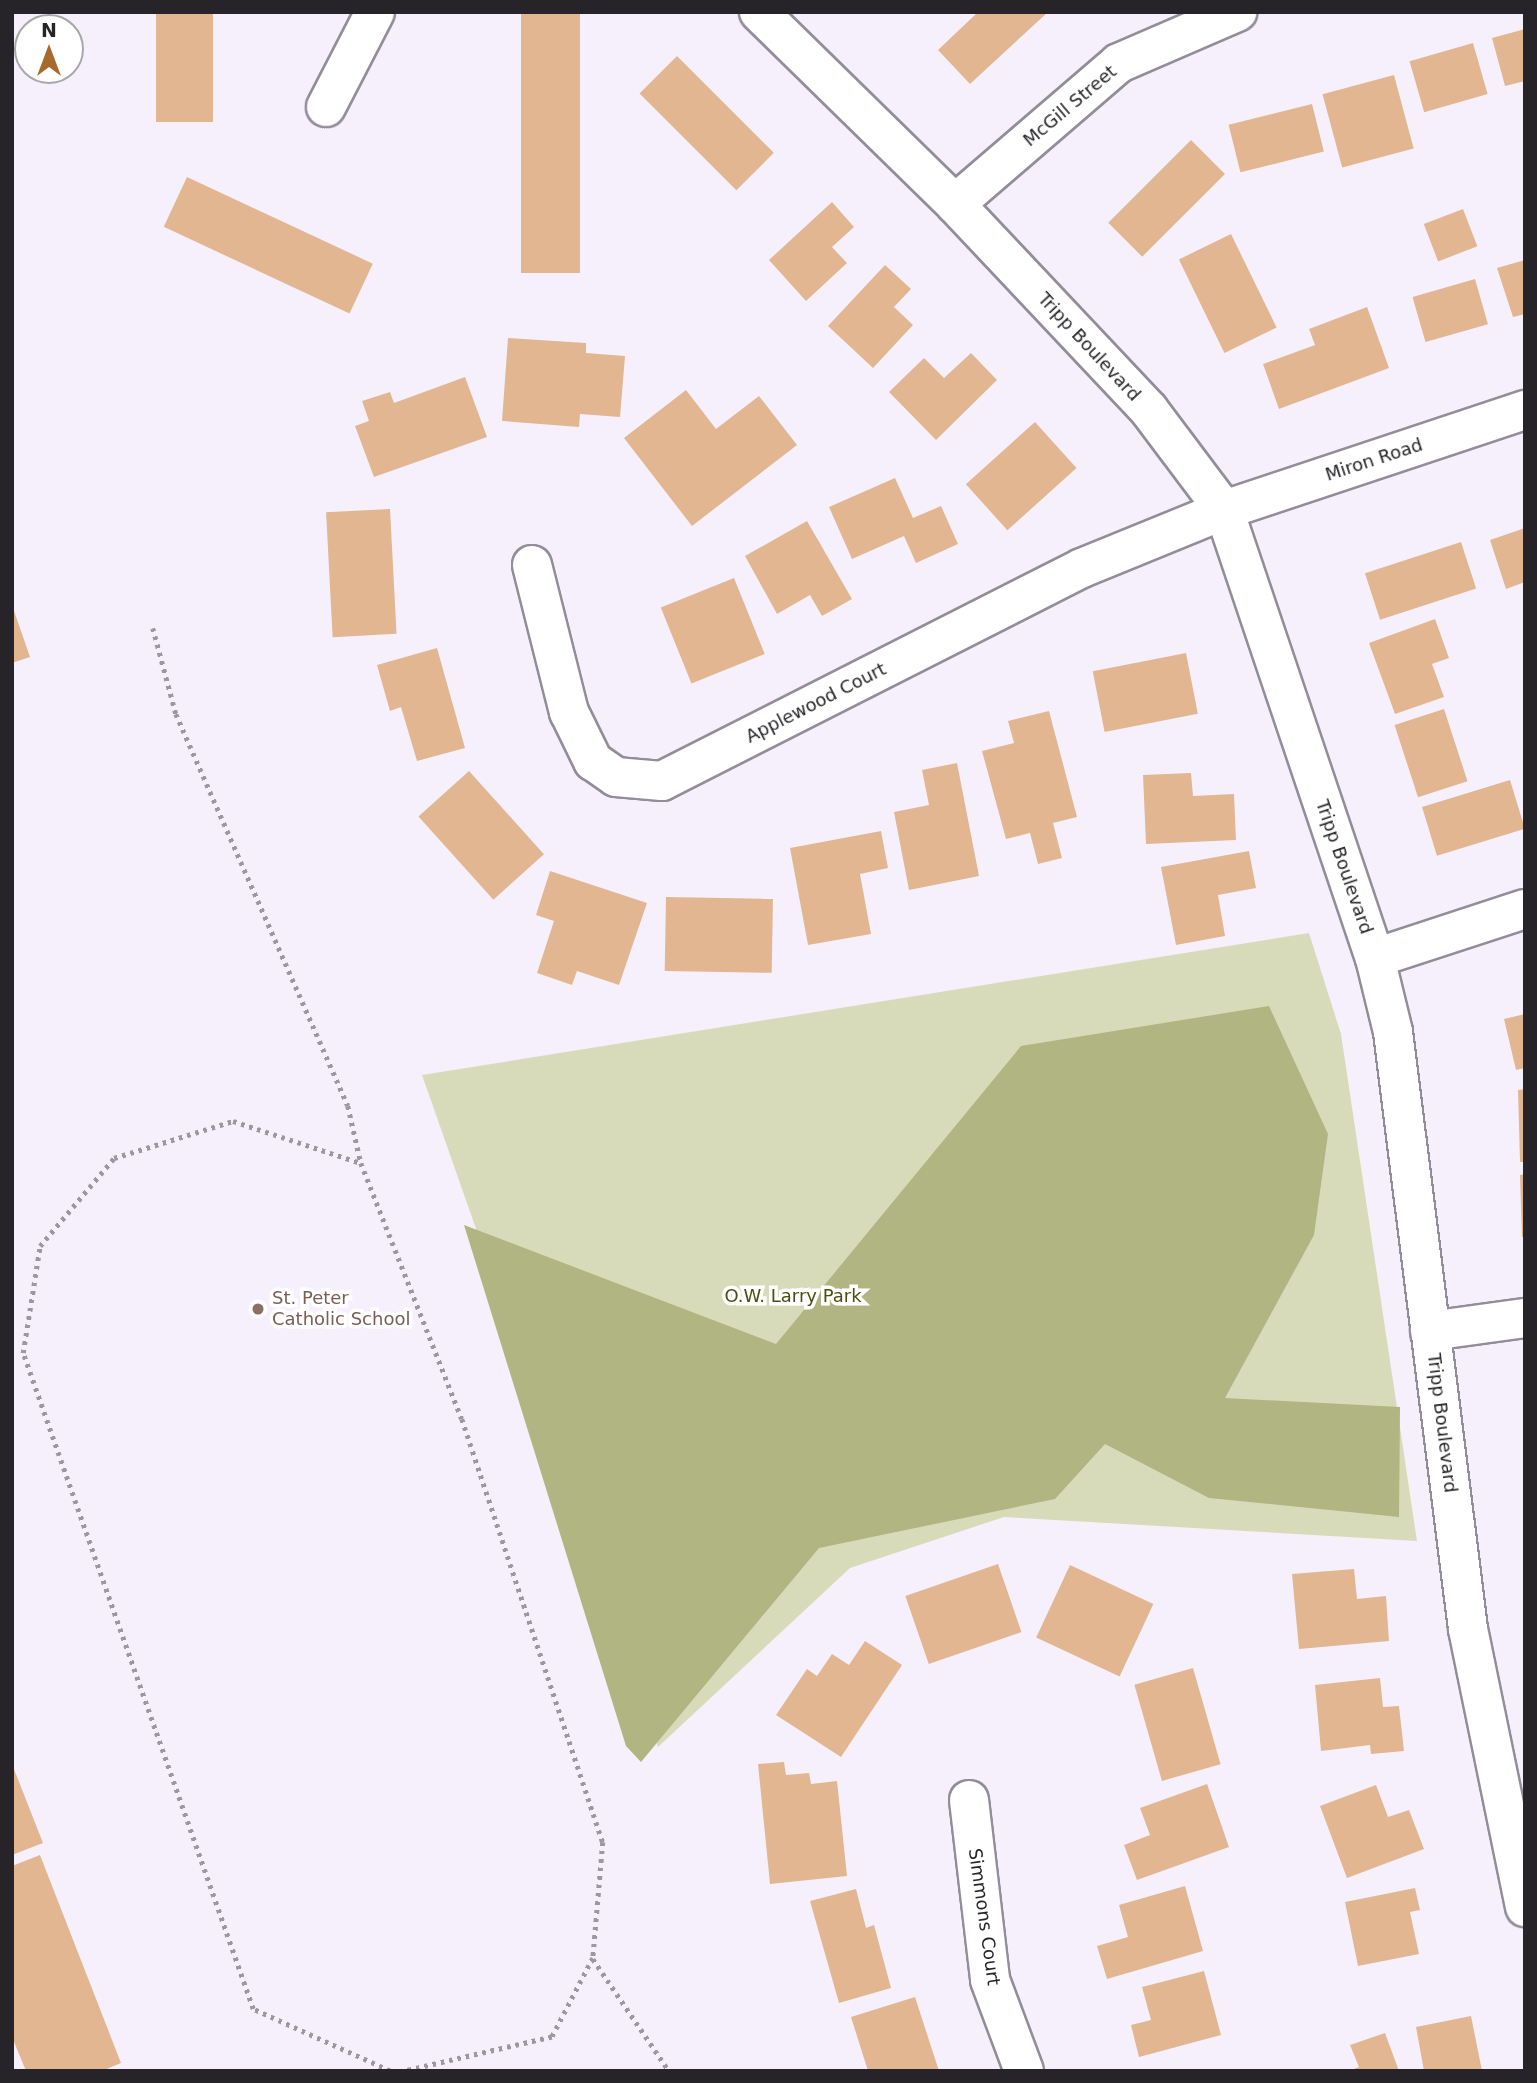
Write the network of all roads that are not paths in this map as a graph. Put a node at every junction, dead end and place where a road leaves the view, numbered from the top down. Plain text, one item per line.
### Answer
1 (375, 12) edge
2 (759, 12) edge
3 (1237, 12) edge
4 (326, 107) dead end
5 (955, 204) junction
6 (1525, 410) edge
7 (1224, 510) junction
8 (532, 565) dead end
9 (1525, 909) edge
10 (1374, 958) junction
11 (1525, 1318) edge
12 (1430, 1331) junction
13 (969, 1800) dead end
14 (1525, 1907) edge
15 (1024, 2071) edge

1 - 4 street
2 - 5 street, Tripp Boulevard
3 - 5 street, McGill Street
5 - 7 street, Tripp Boulevard
6 - 7 street, Miron Road
7 - 8 street, Applewood Court
7 - 10 street, Tripp Boulevard
9 - 10 street
10 - 12 street, Tripp Boulevard
11 - 12 street
12 - 14 street, Tripp Boulevard
13 - 15 street, Simmons Court

